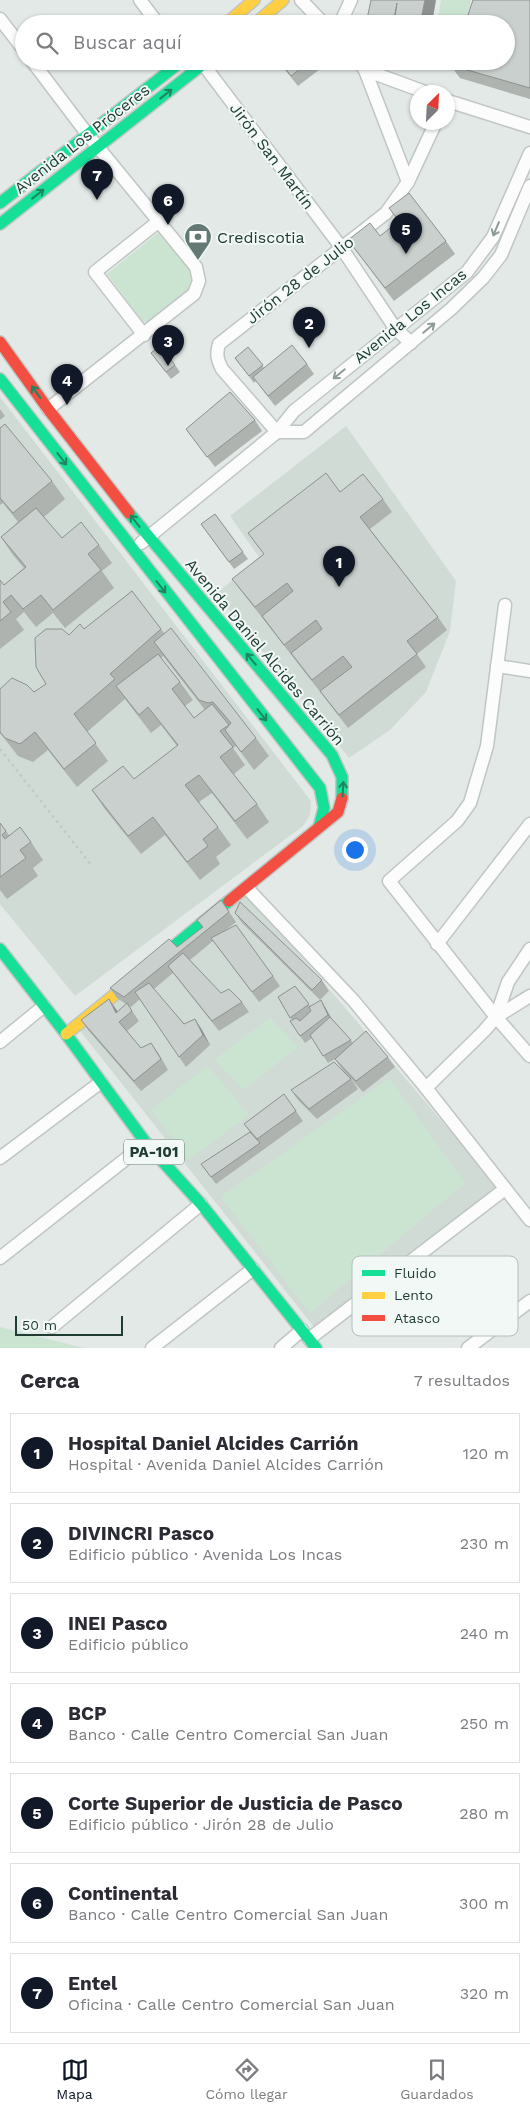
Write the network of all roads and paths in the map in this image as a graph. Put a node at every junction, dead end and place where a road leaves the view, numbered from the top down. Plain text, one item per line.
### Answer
1 (140, 0) edge
2 (254, 0) edge
3 (283, 0) edge
4 (301, 0) edge
5 (351, 0) edge
6 (151, 15) edge
7 (236, 15) edge
8 (266, 15) edge
9 (315, 15) edge
10 (344, 15) edge
11 (0, 19) edge
12 (15, 38) edge
13 (39, 70) edge
14 (170, 70) edge
15 (196, 70) edge
16 (210, 70) edge
17 (363, 70) edge
18 (371, 70) edge
19 (410, 86) edge
20 (455, 103) edge
21 (530, 127) edge
22 (432, 130) edge
23 (88, 134) junction
24 (98, 147) junction
25 (530, 153) edge
26 (408, 182) junction
27 (530, 186) edge
28 (0, 202) edge
29 (504, 210) junction
30 (517, 215) junction
31 (158, 221) junction
32 (0, 224) edge
33 (341, 247) junction
34 (395, 328) junction
35 (144, 335) junction
36 (411, 343) junction
37 (2, 349) edge
38 (0, 379) edge
39 (48, 409) junction
40 (278, 432) junction
41 (102, 479) junction
42 (86, 491) junction
43 (148, 538) junction
44 (132, 549) junction
45 (505, 605) dead end
46 (497, 666) junction
47 (530, 671) edge
48 (0, 749) edge
49 (530, 824) edge
50 (319, 827) junction
51 (92, 866) dead end
52 (247, 888) junction
53 (438, 944) junction
54 (0, 949) edge
55 (530, 949) edge
56 (530, 996) edge
57 (44, 1006) junction
58 (496, 1017) junction
59 (66, 1034) junction
60 (0, 1042) edge
61 (530, 1056) edge
62 (100, 1082) junction
63 (426, 1088) junction
64 (146, 1143) junction
65 (0, 1158) edge
66 (505, 1189) junction
67 (201, 1204) junction
68 (530, 1220) edge
69 (417, 1256) edge
70 (0, 1258) edge
71 (253, 1269) junction
72 (530, 1302) edge
73 (352, 1306) edge
74 (518, 1311) edge
75 (52, 1327) dead end
76 (484, 1336) edge
77 (309, 1339) edge
78 (152, 1348) edge
79 (282, 1348) edge
80 (468, 1348) edge

1 - 6 street
2 - 7 street
3 - 8 street
4 - 9 street
5 - 10 street
11 - 12 street
13 - 23 street
14 - 23 street, Avenida Los Próceres
24 -> 15 street, Avenida Los Próceres
16 - 33 street, Jirón San Martín
17 - 26 street
18 - 19 street
20 - 21 street
22 - 26 street, Jirón 28 de Julio
23 - 24 street
23 - 28 street, Avenida Los Próceres
24 - 31 street
32 -> 24 street, Avenida Los Próceres
25 - 29 street, Avenida Los Incas
26 - 33 street, Jirón 28 de Julio
27 - 30 street, Avenida Los Incas
29 - 30 street
29 -> 34 street, Avenida Los Incas
36 -> 30 street, Avenida Los Incas
31 - 35 street
31 - 35 street
33 - 34 street, Jirón San Martín
33 - 40 street, Jirón 28 de Julio
34 - 36 street, Jirón San Martín
34 -> 40 street, Avenida Los Incas
35 - 39 street
36 - 40 street, Avenida Los Incas
39 -> 37 street, Avenida Daniel Alcides Carrión
38 -> 42 street
39 - 41 street, Avenida Daniel Alcides Carrión
40 - 43 street, Avenida Los Incas
41 - 42 street
43 -> 41 street, Avenida Daniel Alcides Carrión
42 - 44 street
43 - 44 street, Avenida Los Incas
50 -> 43 street, Avenida Daniel Alcides Carrión
44 -> 50 street
45 - 46 street
46 - 47 street
46 - 53 street
48 - 51 path
49 - 53 street
50 - 52 street, Avenida Daniel Alcides Carrión
52 - 59 street, Avenida Daniel Alcides Carrión
52 - 63 street
53 - 58 street
54 - 57 street, PA-101
55 - 58 street
56 - 58 street
57 - 59 street, PA-101
57 - 60 street
58 - 61 street
58 - 63 street
59 - 62 street, PA-101
62 - 64 street, PA-101
62 - 65 street
63 - 66 street
64 - 67 street, PA-101
64 - 70 street
66 - 68 street
66 - 69 street
67 - 71 street, PA-101
67 - 75 street
71 - 77 street, PA-101
71 - 78 street
72 - 74 street
73 - 77 street
76 - 80 street
77 - 79 street

